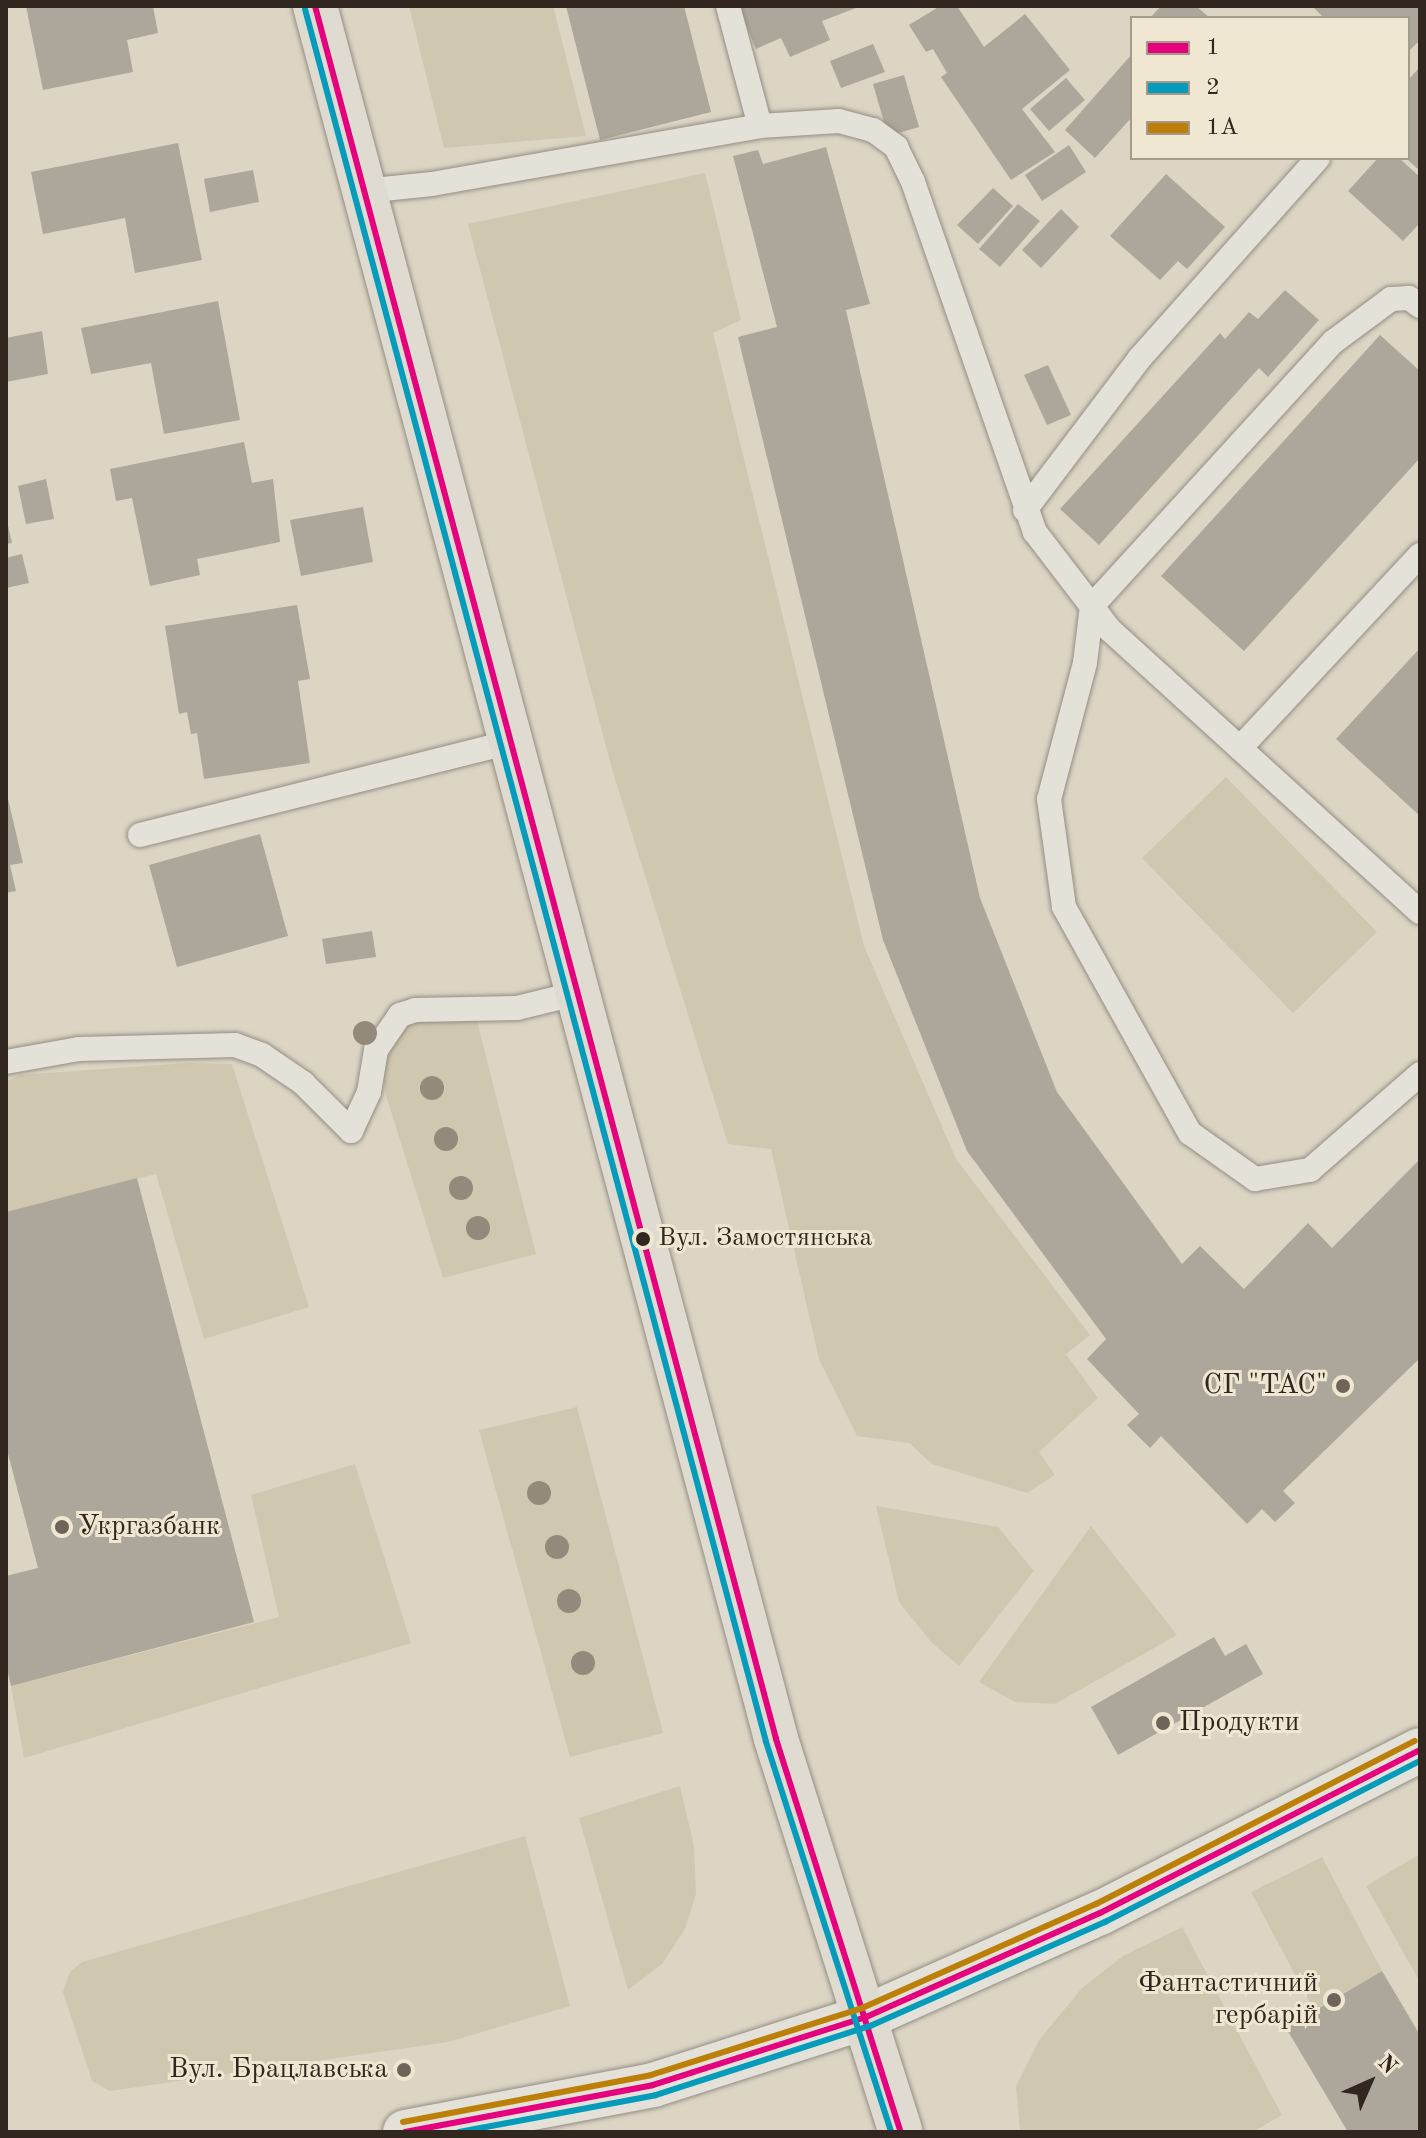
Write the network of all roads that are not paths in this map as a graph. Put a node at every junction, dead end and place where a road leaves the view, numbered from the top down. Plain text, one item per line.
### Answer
1 (315, 6) edge
2 (728, 6) edge
3 (760, 126) junction
4 (1316, 160) edge
5 (364, 191) junction
6 (1420, 306) edge
7 (1025, 510) junction
8 (1420, 555) edge
9 (1092, 606) junction
10 (510, 742) junction
11 (1240, 748) junction
12 (140, 835) dead end
13 (1419, 909) edge
14 (578, 993) junction
15 (6, 1062) edge
16 (1420, 1074) edge
17 (1420, 1750) edge
18 (866, 2017) junction
19 (405, 2132) edge
20 (901, 2132) edge

1 - 5 main road
2 - 3 lane
3 - 5 lane
3 - 7 lane
4 - 7 lane
5 - 10 main road
6 - 9 lane
7 - 9 lane
8 - 11 lane
9 - 11 lane
9 - 16 lane
10 - 12 lane
10 - 14 main road
11 - 13 lane
14 - 15 lane
14 - 18 main road
17 - 18 main road
18 - 19 main road
18 - 20 main road

